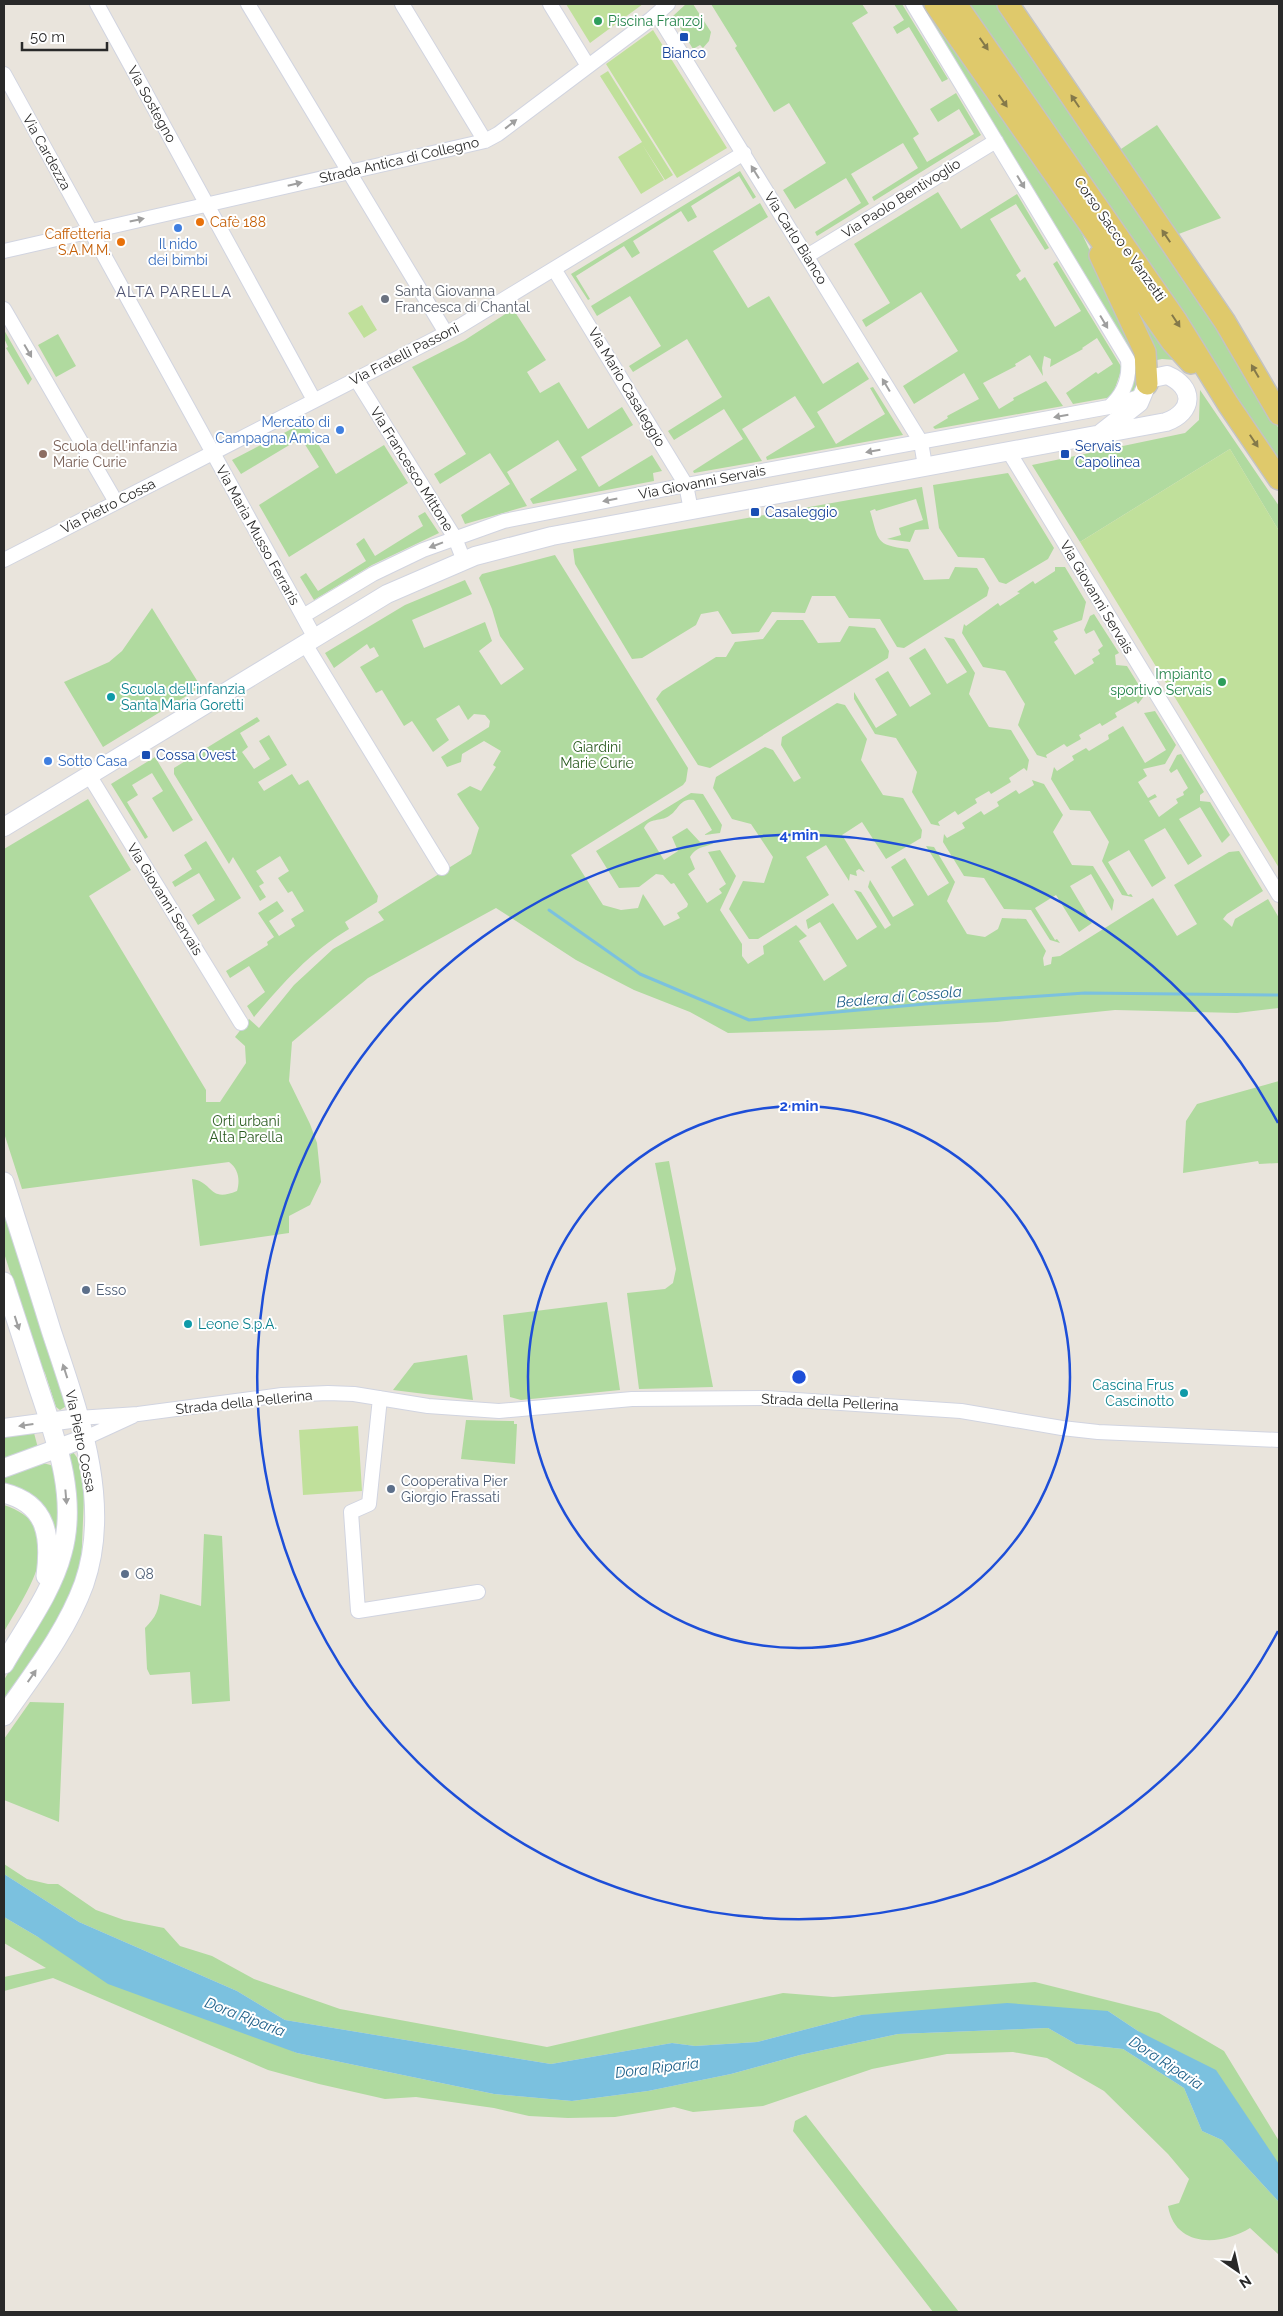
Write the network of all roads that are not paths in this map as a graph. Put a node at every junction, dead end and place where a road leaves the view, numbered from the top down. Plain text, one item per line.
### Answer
1 (97, 4) edge
2 (248, 4) edge
3 (402, 4) edge
4 (550, 4) edge
5 (668, 4) edge
6 (913, 4) edge
7 (935, 4) edge
8 (956, 4) edge
9 (1008, 4) edge
10 (658, 14) junction
11 (588, 66) junction
12 (4, 74) edge
13 (485, 141) junction
14 (996, 141) junction
15 (744, 153) junction
16 (348, 172) junction
17 (208, 205) junction
18 (1080, 211) junction
19 (91, 231) junction
20 (4, 251) edge
21 (807, 256) junction
22 (554, 269) junction
23 (4, 309) edge
24 (446, 333) junction
25 (356, 379) junction
26 (1143, 394) junction
27 (314, 400) junction
28 (1228, 404) junction
29 (1109, 408) junction
30 (1279, 414) edge
31 (1166, 422) junction
32 (1101, 433) junction
33 (921, 442) junction
34 (1009, 452) junction
35 (213, 453) junction
36 (925, 466) junction
37 (1279, 479) edge
38 (686, 485) junction
39 (116, 502) junction
40 (691, 510) junction
41 (455, 538) junction
42 (4, 560) edge
43 (464, 561) junction
44 (303, 616) junction
45 (310, 641) junction
46 (89, 775) junction
47 (4, 827) edge
48 (442, 868) dead end
49 (1279, 895) edge
50 (241, 1023) dead end
51 (4, 1182) edge
52 (4, 1282) edge
53 (380, 1398) junction
54 (138, 1414) junction
55 (78, 1418) junction
56 (49, 1422) junction
57 (4, 1428) edge
58 (84, 1439) junction
59 (1279, 1440) edge
60 (58, 1449) junction
61 (4, 1468) edge
62 (4, 1493) edge
63 (478, 1592) dead end
64 (43, 1597) junction
65 (4, 1664) edge
66 (4, 1716) edge

1 - 17 street, Via Sostegno
2 - 16 street
3 - 13 street
4 - 11 street
5 - 10 street, Strada Antica di Collegno
6 - 14 street
7 -> 18 main road
8 -> 28 main road, Corso Sacco e Vanzetti
30 -> 9 main road
10 - 11 street, Strada Antica di Collegno
10 - 15 street, Via Carlo Bianco
13 -> 11 street, Strada Antica di Collegno
12 - 19 street, Via Cardezza
13 - 16 street, Strada Antica di Collegno
14 - 21 street, Via Paolo Bentivoglio
14 -> 29 street
21 -> 15 street, Via Carlo Bianco
15 - 22 street, Via Fratelli Passoni
17 -> 16 street, Strada Antica di Collegno
16 - 24 street
19 -> 17 street, Strada Antica di Collegno
17 - 27 street
18 - 26 main road
18 - 28 main road
19 - 20 street, Strada Antica di Collegno
19 - 35 street
33 -> 21 street, Via Carlo Bianco
22 - 24 street, Via Fratelli Passoni
22 - 38 street, Via Mario Casaleggio
23 -> 39 street
24 - 25 street, Via Fratelli Passoni
25 - 27 street, Via Fratelli Passoni
25 - 41 street, Via Francesco Mittone
26 - 29 street, Via Giovanni Servais
26 - 31 street
26 - 31 street, Via Giovanni Servais
26 - 32 street, Via Giovanni Servais
27 - 35 street, Via Fratelli Passoni
28 -> 37 main road, Corso Sacco e Vanzetti
29 -> 33 street, Via Giovanni Servais
31 - 32 street, Via Giovanni Servais
32 - 34 street, Via Giovanni Servais
33 - 36 street, Via Carlo Bianco
33 -> 38 street, Via Giovanni Servais
34 - 36 street, Via Giovanni Servais
34 - 49 street, Via Giovanni Servais
35 - 39 street, Via Pietro Cossa
35 - 44 street, Via Maria Musso Ferraris
36 - 40 street, Via Giovanni Servais
38 - 40 street, Via Mario Casaleggio
38 -> 41 street, Via Giovanni Servais
39 - 42 street, Via Pietro Cossa
40 - 43 street, Via Giovanni Servais
41 - 43 street, Via Francesco Mittone
41 -> 44 street, Via Giovanni Servais
43 - 45 street, Via Giovanni Servais
44 - 45 street
45 - 46 street, Via Giovanni Servais
45 - 48 street
46 - 47 street, Via Giovanni Servais
46 - 50 street, Via Giovanni Servais
55 -> 51 main road, Via Pietro Cossa
52 -> 56 main road, Via Pietro Cossa
53 - 54 street, Strada della Pellerina
53 - 59 street, Strada della Pellerina
53 - 63 street
54 - 55 street, Strada della Pellerina
54 - 58 street, Strada della Pellerina
55 - 56 street
55 - 58 main road, Via Pietro Cossa
56 -> 57 street
56 - 60 main road, Via Pietro Cossa
58 - 60 street
66 -> 58 main road, Via Pietro Cossa
60 - 61 street
60 -> 64 main road, Via Pietro Cossa
62 - 64 main road
64 - 65 main road, Via Pietro Cossa

